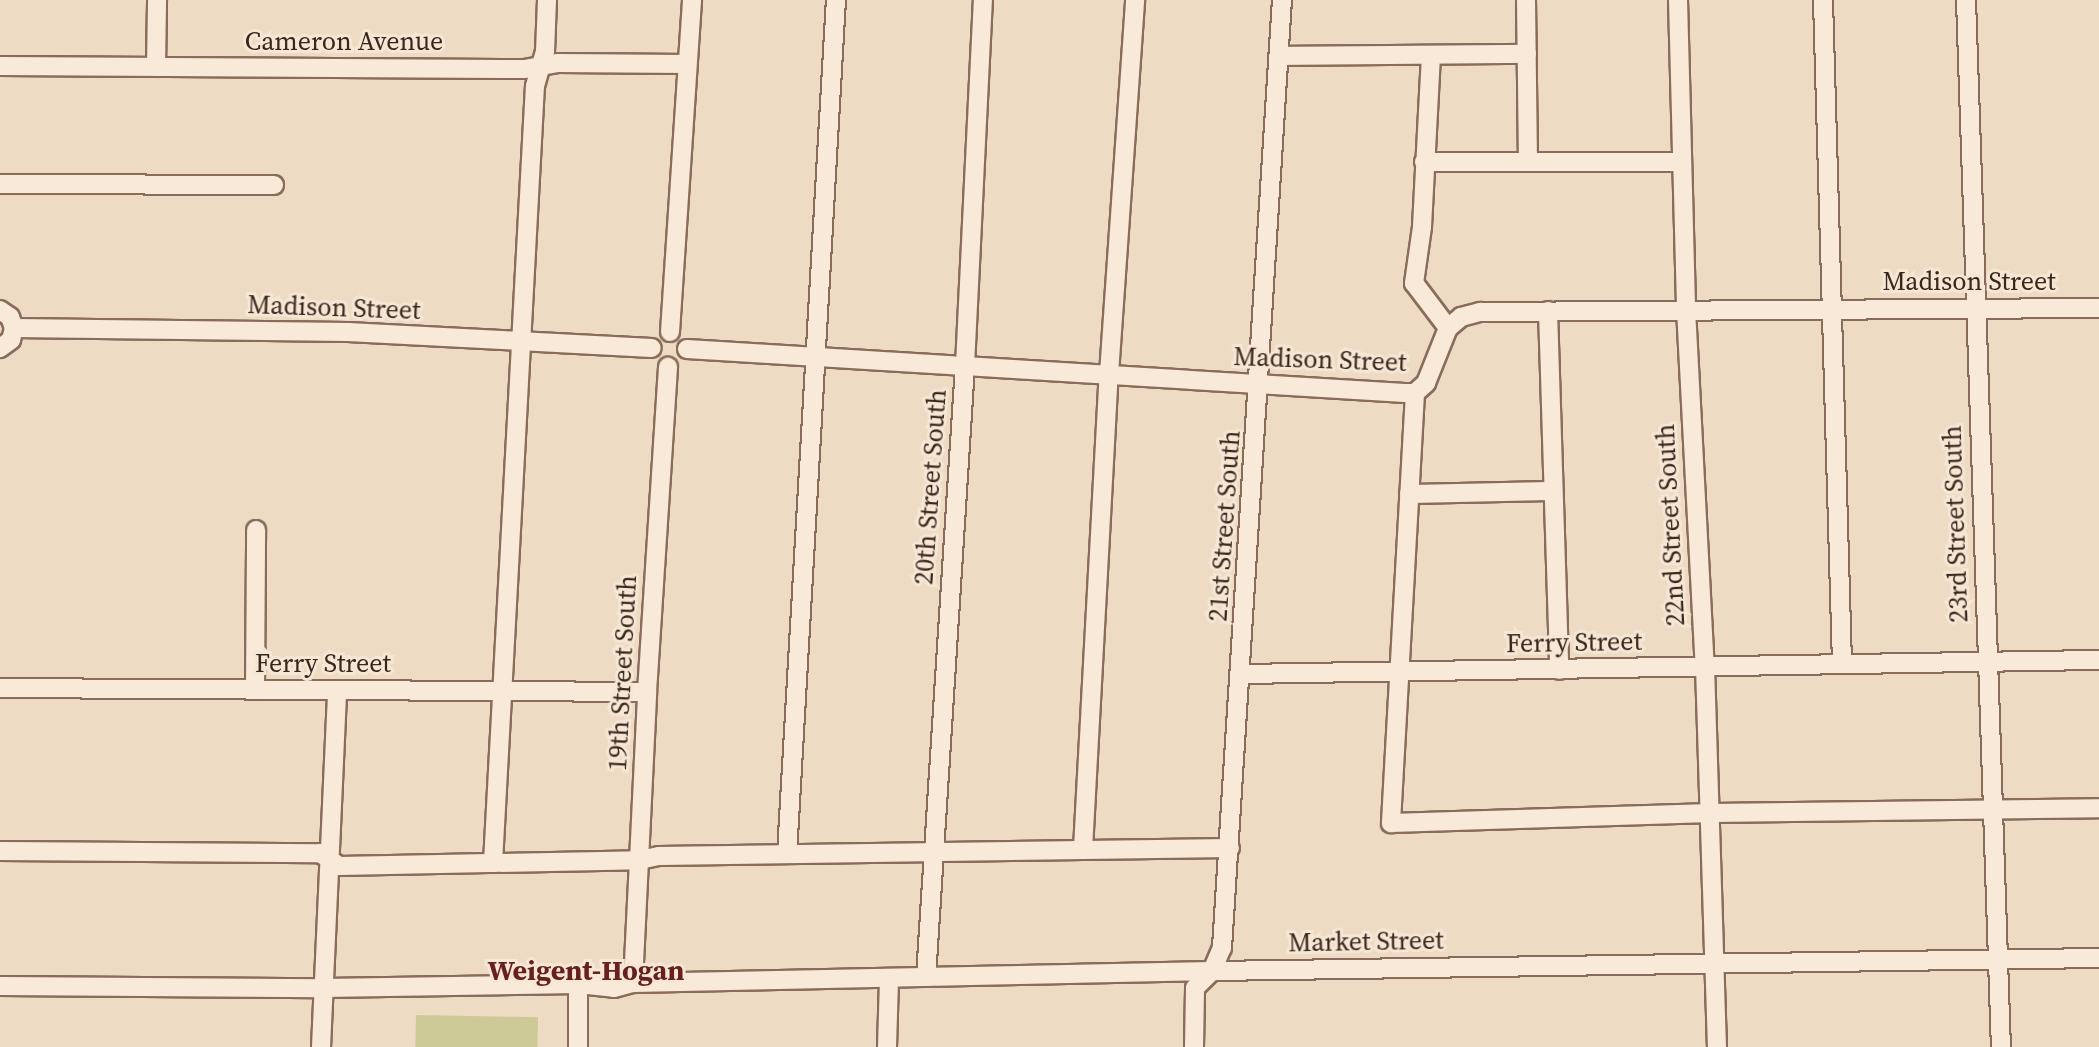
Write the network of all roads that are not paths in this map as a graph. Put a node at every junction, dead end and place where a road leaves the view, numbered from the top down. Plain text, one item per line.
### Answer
1 (157, 0) edge
2 (547, 0) edge
3 (692, 0) edge
4 (836, 0) edge
5 (983, 0) edge
6 (1135, 0) edge
7 (1282, 0) edge
8 (1526, 0) edge
9 (1678, 0) edge
10 (1823, 0) edge
11 (1966, 0) edge
12 (1527, 54) junction
13 (1431, 55) junction
14 (1280, 56) junction
15 (687, 64) junction
16 (542, 65) junction
17 (0, 66) edge
18 (156, 67) junction
19 (1424, 162) junction
20 (1528, 162) junction
21 (1682, 162) junction
22 (0, 184) edge
23 (274, 185) dead end
24 (2099, 308) edge
25 (1686, 309) junction
26 (1834, 309) junction
27 (1974, 309) junction
28 (0, 310) edge
29 (1548, 311) junction
30 (14, 328) junction
31 (1448, 328) junction
32 (670, 332) junction
33 (521, 341) junction
34 (0, 348) edge
35 (652, 348) junction
36 (687, 349) junction
37 (817, 357) junction
38 (965, 366) junction
39 (668, 367) junction
40 (1109, 374) junction
41 (1260, 384) junction
42 (1415, 393) junction
43 (1552, 491) junction
44 (1409, 494) junction
45 (256, 530) dead end
46 (2099, 660) edge
47 (1987, 662) junction
48 (1842, 663) junction
49 (1705, 666) junction
50 (1559, 670) junction
51 (1401, 672) junction
52 (1242, 674) junction
53 (0, 688) edge
54 (255, 690) junction
55 (337, 690) junction
56 (503, 690) junction
57 (647, 692) junction
58 (2099, 808) edge
59 (1993, 811) junction
60 (1711, 813) junction
61 (1230, 848) junction
62 (1083, 849) junction
63 (0, 851) edge
64 (934, 851) junction
65 (787, 854) junction
66 (328, 860) junction
67 (640, 860) junction
68 (493, 863) junction
69 (2099, 958) edge
70 (1998, 959) junction
71 (1713, 963) junction
72 (1212, 971) junction
73 (926, 977) junction
74 (889, 978) junction
75 (633, 983) junction
76 (578, 984) junction
77 (0, 986) edge
78 (323, 988) junction
79 (321, 1047) edge
80 (578, 1047) edge
81 (887, 1047) edge
82 (1194, 1047) edge
83 (1717, 1047) edge
84 (2001, 1047) edge

1 - 18 street
2 - 16 street
3 - 15 street
4 - 37 street
5 - 38 street, 20th Street South
6 - 40 street
7 - 14 street, 21st Street South
8 - 12 street
9 - 21 street, 22nd Street South
10 - 26 street
11 - 27 street, 23rd Street South
12 - 13 street
12 - 20 street
13 - 14 street
13 - 19 street
14 - 41 street, 21st Street South
15 - 16 street, Cameron Avenue
15 - 32 street
16 - 18 street, Cameron Avenue
16 - 33 street
17 - 18 street, Cameron Avenue
19 - 20 street
19 - 31 street
20 - 21 street
21 - 25 street, 22nd Street South
22 - 23 street
24 - 27 street, Madison Street
25 - 26 street, Madison Street
25 - 29 street, Madison Street
25 - 49 street, 22nd Street South
26 - 27 street, Madison Street
26 - 48 street
27 - 47 street, 23rd Street South
28 - 30 street
29 - 31 street, Madison Street
29 - 43 street
30 - 33 street, Madison Street
30 - 34 street
31 - 42 street, Madison Street
32 - 35 street
32 - 36 street
33 - 35 street, Madison Street
33 - 56 street
35 - 39 street
36 - 37 street, Madison Street
36 - 39 street
37 - 38 street, Madison Street
37 - 65 street
38 - 40 street, Madison Street
38 - 64 street, 20th Street South
39 - 57 street, 19th Street South
40 - 41 street, Madison Street
40 - 62 street
41 - 42 street, Madison Street
41 - 52 street, 21st Street South
42 - 44 street
43 - 44 street
43 - 50 street
44 - 51 street
45 - 54 street
46 - 47 street, Ferry Street
47 - 48 street, Ferry Street
47 - 59 street, 23rd Street South
48 - 49 street, Ferry Street
49 - 50 street, Ferry Street
49 - 60 street, 22nd Street South
50 - 51 street, Ferry Street
51 - 52 street, Ferry Street
51 - 60 street
52 - 61 street, 21st Street South
53 - 54 street, Ferry Street
54 - 55 street, Ferry Street
55 - 56 street, Ferry Street
55 - 66 street
56 - 57 street, Ferry Street
56 - 68 street
57 - 67 street, 19th Street South
58 - 59 street
59 - 60 street
59 - 70 street, 23rd Street South
60 - 71 street, 22nd Street South
61 - 62 street
61 - 72 street, 21st Street South
62 - 64 street
63 - 66 street
64 - 65 street
64 - 73 street, 20th Street South
65 - 67 street
66 - 68 street
66 - 78 street
67 - 68 street
67 - 75 street, 19th Street South
69 - 70 street, Market Street
70 - 71 street, Market Street
70 - 84 street, 23rd Street South
71 - 72 street, Market Street
71 - 83 street, 22nd Street South
72 - 73 street, Market Street
72 - 82 street, 21st Street South
73 - 74 street, Market Street
74 - 75 street, Market Street
74 - 81 street
75 - 76 street, Market Street
76 - 78 street, Market Street
76 - 80 street
77 - 78 street, Market Street
78 - 79 street

